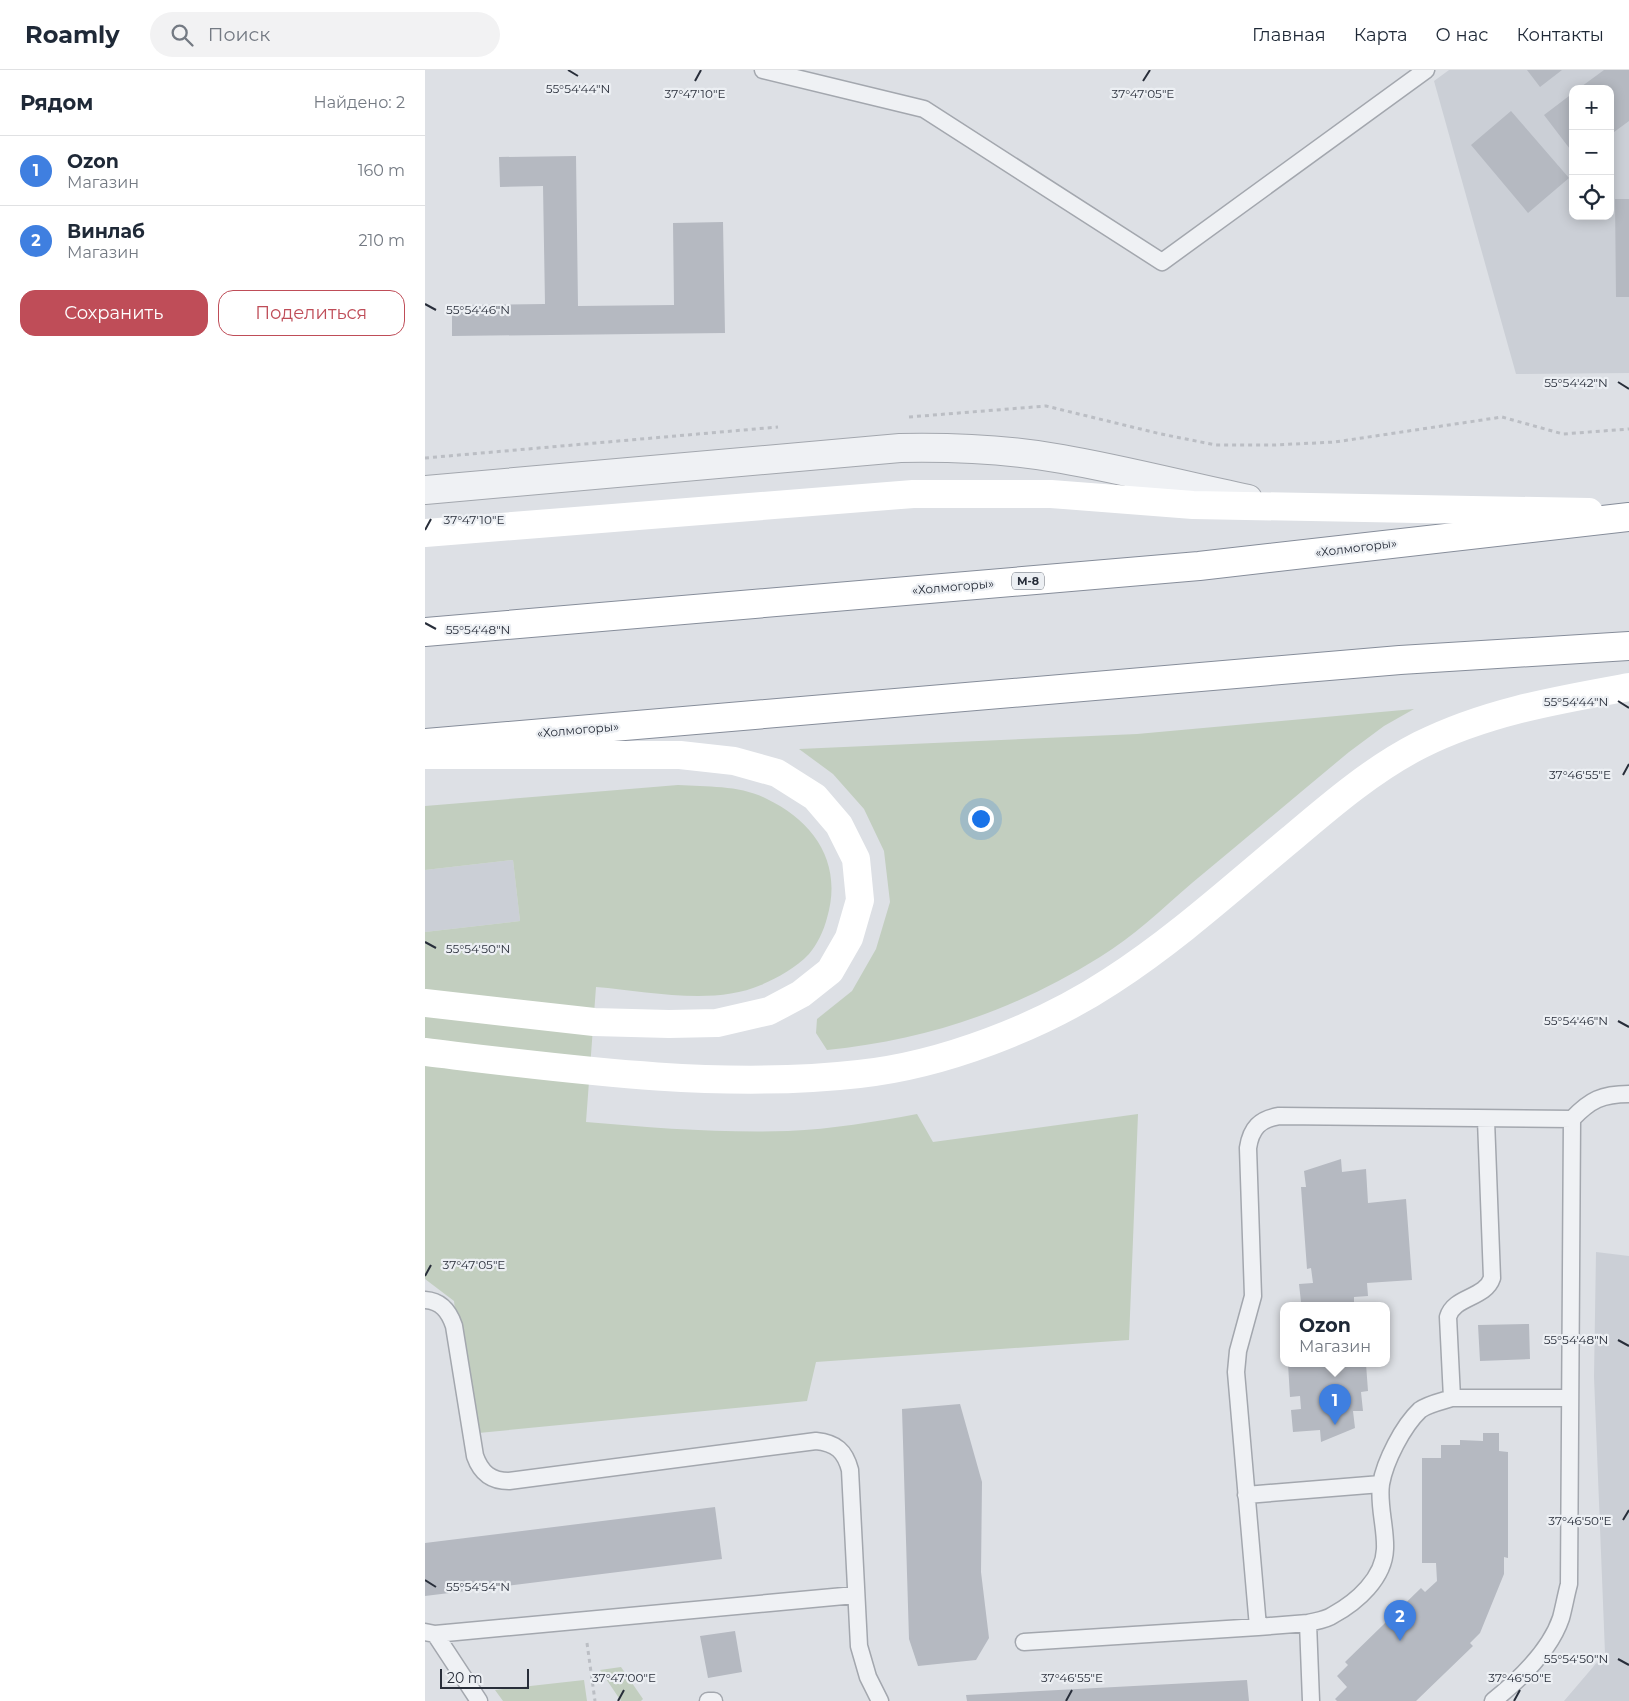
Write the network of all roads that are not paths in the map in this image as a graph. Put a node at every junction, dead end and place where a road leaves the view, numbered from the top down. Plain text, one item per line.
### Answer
1 (763, 70) edge
2 (1426, 70) edge
3 (425, 490) edge
4 (1284, 507) junction
5 (1629, 515) edge
6 (425, 533) edge
7 (425, 632) edge
8 (1629, 646) edge
9 (1629, 687) edge
10 (425, 743) edge
11 (425, 755) edge
12 (425, 1003) edge
13 (425, 1052) edge
14 (1629, 1094) edge
15 (1572, 1119) junction
16 (1486, 1120) junction
17 (425, 1300) edge
18 (1452, 1398) junction
19 (1570, 1398) junction
20 (1381, 1484) junction
21 (1246, 1495) junction
22 (855, 1595) junction
23 (1307, 1623) junction
24 (1258, 1627) junction
25 (430, 1633) edge
26 (1024, 1642) dead end
27 (479, 1701) edge
28 (709, 1701) edge
29 (714, 1701) edge
30 (880, 1701) edge
31 (1311, 1701) edge
32 (1493, 1701) edge

1 - 2 lane
3 - 4 street
4 - 5 main road
4 - 6 main road
5 - 7 main road, «Холмогоры» / М-8
8 - 10 main road, «Холмогоры»
9 - 13 main road
11 - 12 main road
14 - 15 lane
15 - 16 lane
15 - 19 lane
16 - 18 lane
16 - 21 lane
17 - 22 lane
18 - 19 lane
18 - 20 lane
19 - 32 lane
20 - 21 lane
20 - 23 lane
21 - 24 lane
22 - 25 lane
22 - 30 lane
23 - 24 lane
23 - 31 lane
24 - 26 lane
25 - 27 lane
28 - 29 lane

